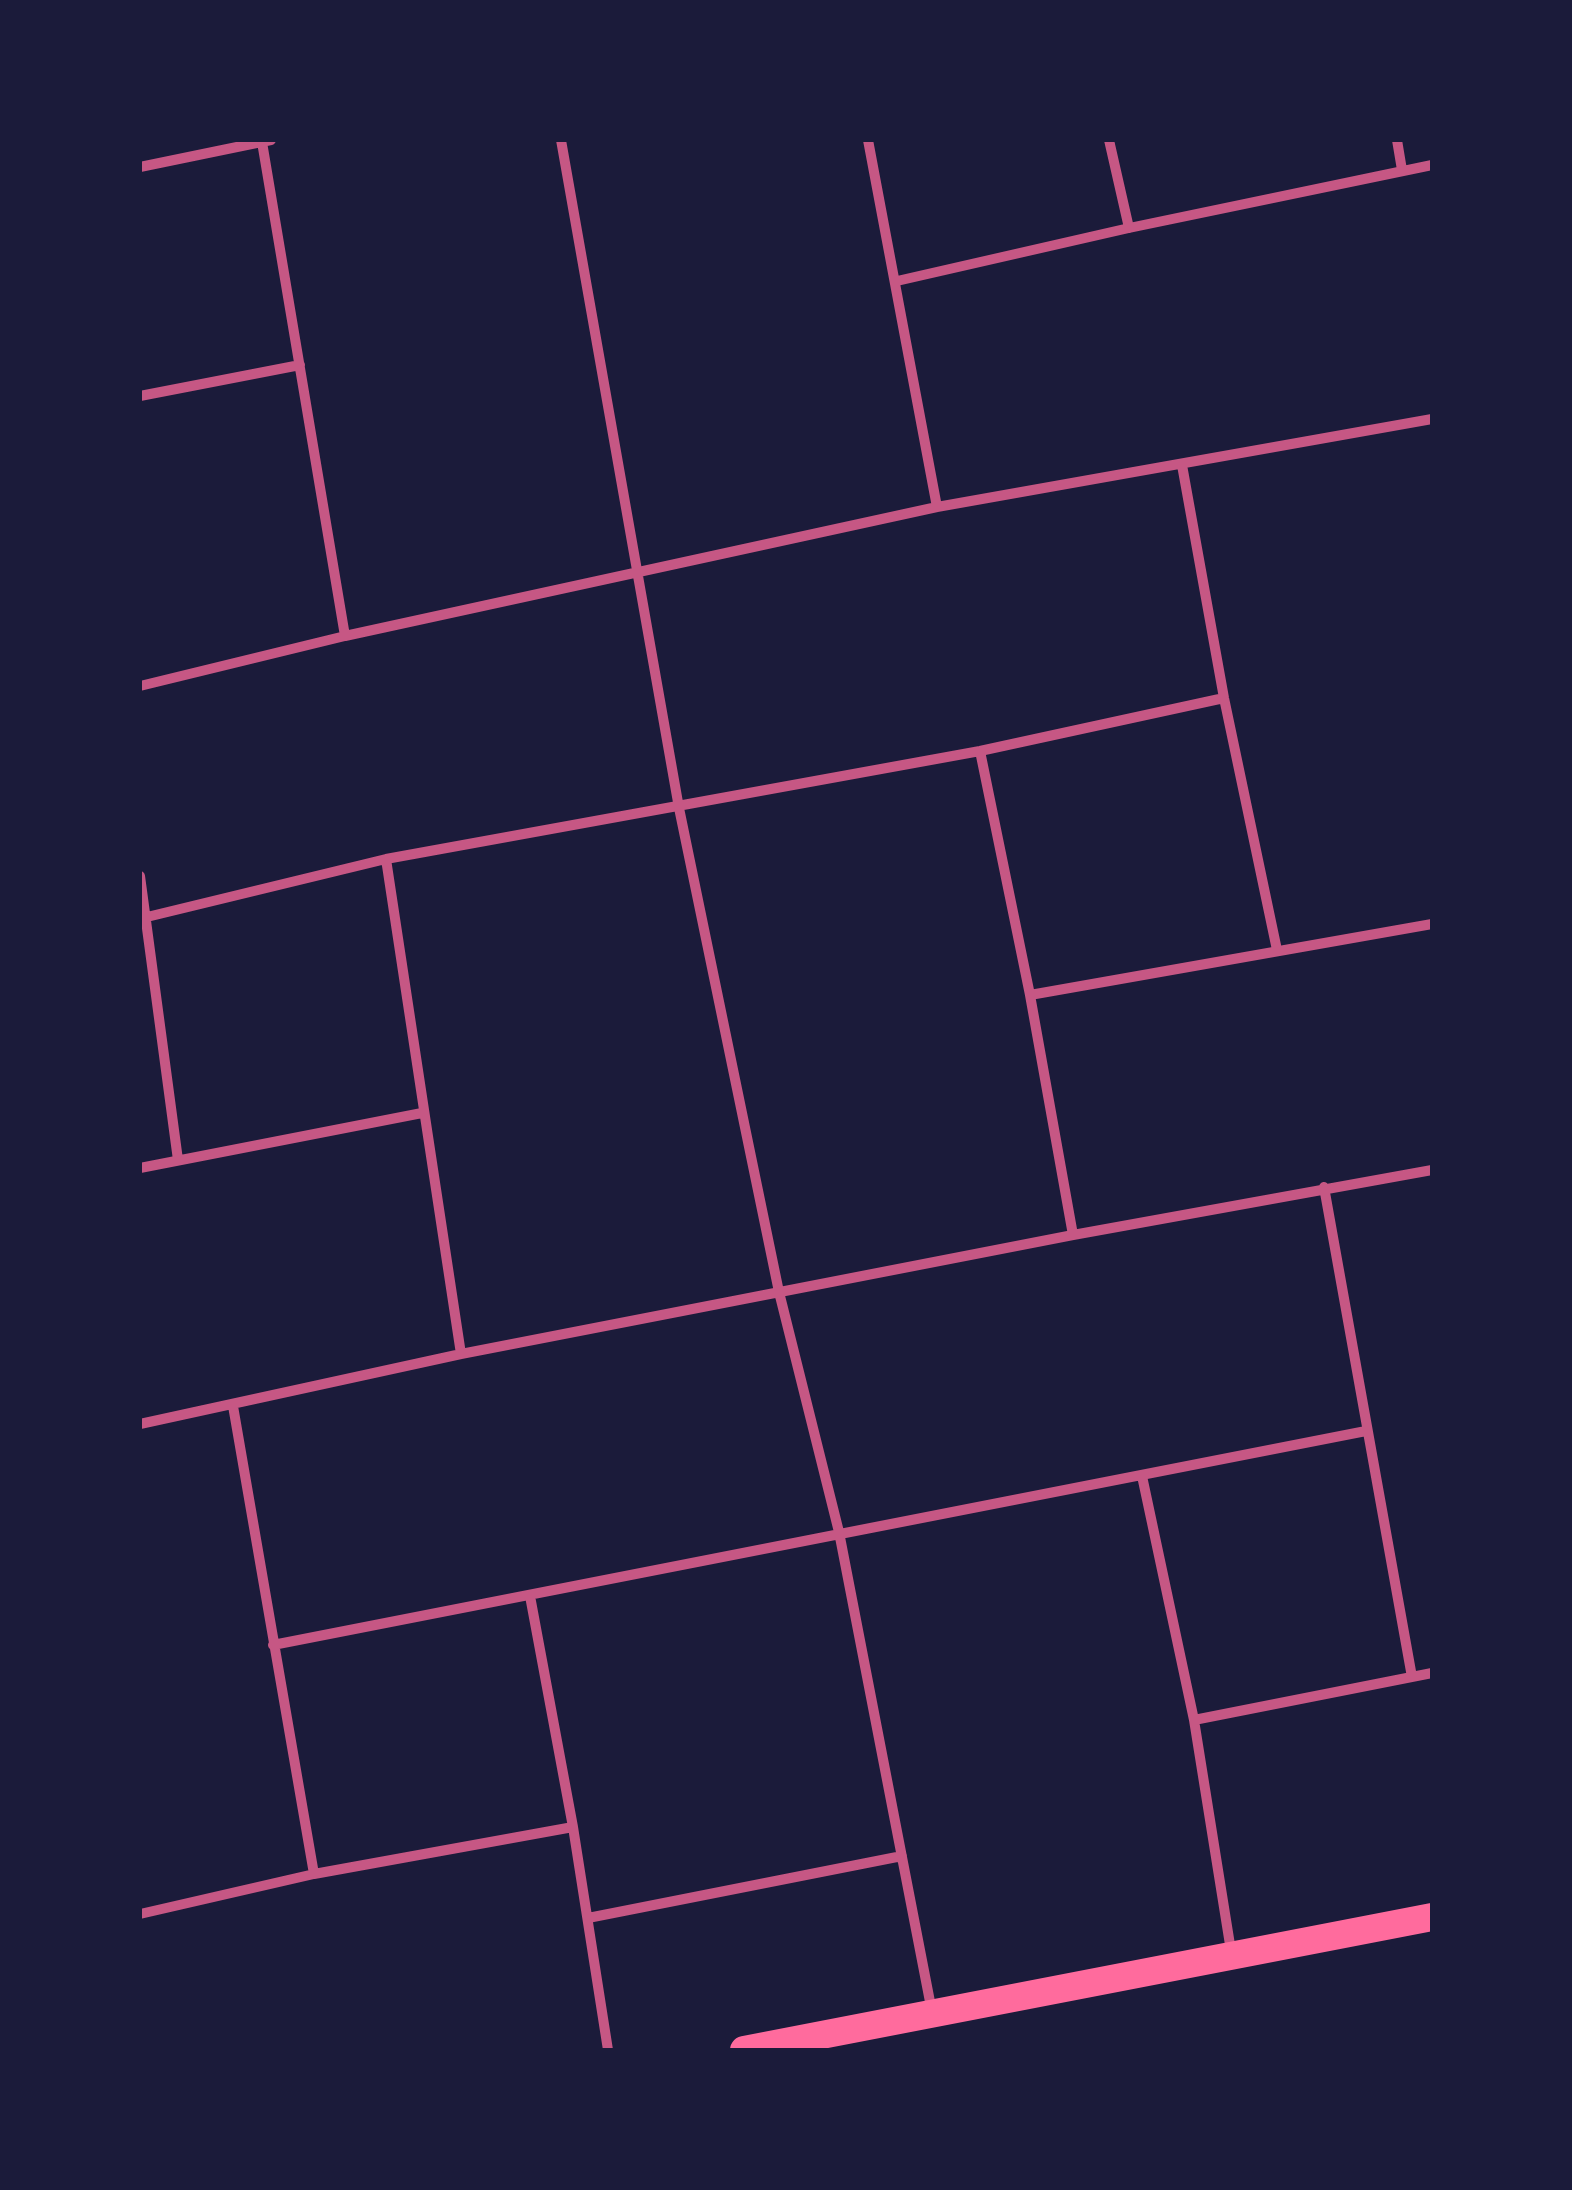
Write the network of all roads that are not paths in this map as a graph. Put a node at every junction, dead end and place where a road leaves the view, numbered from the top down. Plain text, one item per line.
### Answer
1 (561, 140) edge
2 (868, 140) edge
3 (1109, 140) edge
4 (1397, 140) edge
5 (266, 141) edge
6 (1432, 165) edge
7 (140, 166) edge
8 (1402, 170) junction
9 (1129, 228) junction
10 (897, 281) junction
11 (300, 365) junction
12 (140, 396) edge
13 (1432, 418) edge
14 (1182, 465) junction
15 (937, 507) junction
16 (640, 574) junction
17 (345, 636) junction
18 (140, 686) edge
19 (1224, 698) junction
20 (980, 750) junction
21 (679, 808) junction
22 (386, 859) junction
23 (140, 876) edge
24 (147, 917) junction
25 (1432, 924) edge
26 (1277, 950) junction
27 (1030, 995) junction
28 (422, 1114) junction
29 (178, 1160) junction
30 (140, 1168) edge
31 (1432, 1170) edge
32 (1324, 1187) junction
33 (1072, 1234) junction
34 (780, 1292) junction
35 (460, 1354) junction
36 (233, 1406) junction
37 (140, 1424) edge
38 (1366, 1431) junction
39 (1142, 1476) junction
40 (840, 1532) junction
41 (530, 1596) junction
42 (273, 1645) junction
43 (1432, 1672) edge
44 (1412, 1677) junction
45 (1194, 1720) junction
46 (573, 1826) junction
47 (902, 1856) junction
48 (314, 1874) junction
49 (140, 1914) edge
50 (1432, 1917) edge
51 (588, 1918) junction
52 (1231, 1954) junction
53 (932, 2013) junction
54 (608, 2050) edge
55 (744, 2050) edge

1 - 16 street
2 - 10 street
3 - 9 street
4 - 8 street
5 - 7 street
5 - 11 street
6 - 8 street
8 - 9 street
9 - 10 street
10 - 15 street
11 - 12 street
11 - 17 street
13 - 14 street
14 - 15 street
14 - 19 street
15 - 16 street
16 - 17 street
16 - 21 street
17 - 18 street
19 - 20 street
19 - 26 street
20 - 21 street
20 - 27 street
21 - 22 street
21 - 34 street
22 - 24 street
22 - 28 street
23 - 24 street
24 - 29 street
25 - 26 street
26 - 27 street
27 - 33 street
28 - 29 street
28 - 35 street
29 - 30 street
31 - 32 street
32 - 33 street
32 - 38 street
33 - 34 street
34 - 35 street
34 - 40 street
35 - 36 street
36 - 37 street
36 - 42 street
38 - 39 street
38 - 44 street
39 - 40 street
39 - 45 street
40 - 41 street
40 - 47 street
41 - 42 street
41 - 46 street
42 - 48 street
43 - 44 street
44 - 45 street
45 - 52 street
46 - 48 street
46 - 51 street
47 - 51 street
47 - 53 street
48 - 49 street
50 - 52 highway
51 - 54 street
52 - 53 highway
53 - 55 highway

